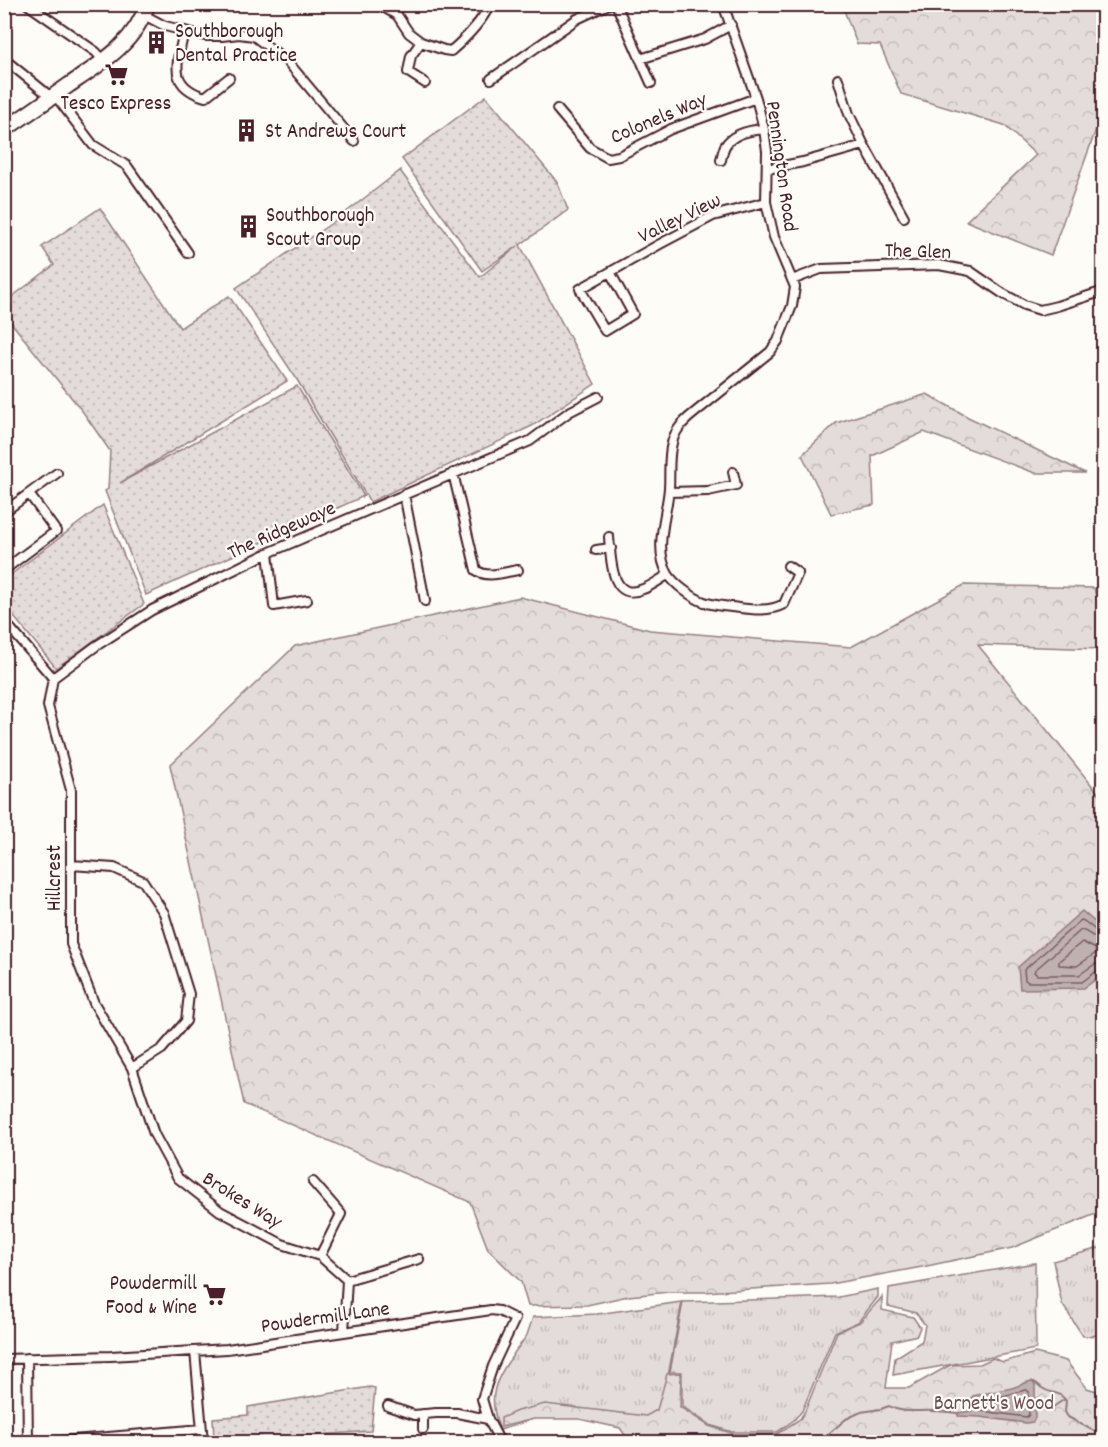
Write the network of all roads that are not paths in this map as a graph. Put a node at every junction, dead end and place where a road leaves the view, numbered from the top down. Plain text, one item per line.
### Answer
1 (27, 4) edge
2 (378, 4) edge
3 (490, 4) edge
4 (609, 4) edge
5 (616, 4) edge
6 (723, 4) edge
7 (146, 10) edge
8 (731, 25) junction
9 (184, 31) junction
10 (422, 42) junction
11 (4, 59) edge
12 (640, 59) junction
13 (104, 61) junction
14 (229, 78) dead end
15 (491, 79) dead end
16 (838, 79) dead end
17 (425, 83) dead end
18 (651, 83) dead end
19 (53, 96) junction
20 (756, 98) junction
21 (557, 109) dead end
22 (764, 129) junction
23 (4, 130) edge
24 (354, 141) dead end
25 (864, 145) junction
26 (721, 160) dead end
27 (767, 170) junction
28 (766, 202) junction
29 (904, 217) dead end
30 (188, 253) dead end
31 (610, 272) junction
32 (792, 280) junction
33 (1104, 291) edge
34 (598, 397) dead end
35 (733, 472) dead end
36 (57, 473) dead end
37 (453, 473) junction
38 (669, 492) junction
39 (29, 494) junction
40 (404, 494) junction
41 (4, 512) edge
42 (609, 537) dead end
43 (610, 548) junction
44 (596, 550) dead end
45 (268, 553) junction
46 (788, 566) dead end
47 (4, 570) edge
48 (518, 570) dead end
49 (668, 575) junction
50 (307, 600) dead end
51 (425, 601) dead end
52 (4, 621) edge
53 (54, 678) junction
54 (71, 865) junction
55 (132, 1068) junction
56 (313, 1182) dead end
57 (320, 1256) junction
58 (419, 1259) dead end
59 (348, 1280) junction
60 (344, 1332) junction
61 (195, 1351) junction
62 (27, 1358) junction
63 (4, 1359) edge
64 (388, 1406) dead end
65 (423, 1414) junction
66 (488, 1419) junction
67 (202, 1429) junction
68 (423, 1429) dead end
69 (28, 1443) edge
70 (50, 1443) edge
71 (202, 1443) edge
72 (500, 1443) edge

1 - 13 street
2 - 10 street
3 - 10 street
4 - 15 street
5 - 12 street
6 - 8 street, Pennington Road
7 - 9 street
7 - 13 highway
8 - 12 street
8 - 20 street, Pennington Road
9 - 14 street
9 - 24 street
10 - 17 street
11 - 19 street
12 - 18 street
13 - 19 highway
16 - 25 street
19 - 23 highway
19 - 30 street
20 - 21 street, Colonels Way
20 - 22 street, Pennington Road
22 - 26 street
22 - 27 street, Pennington Road
25 - 27 street
25 - 29 street
27 - 28 street, Pennington Road
28 - 31 street, Valley View
28 - 32 street, Pennington Road
31 - 31 street, Valley View
32 - 33 street, The Glen
32 - 38 street, Pennington Road
34 - 37 street, The Ridgewaye
35 - 38 street
36 - 39 street
37 - 40 street, The Ridgewaye
37 - 48 street
38 - 49 street, Pennington Road
39 - 41 street
39 - 47 street
40 - 45 street, The Ridgewaye
40 - 51 street
42 - 43 street
43 - 44 street
43 - 49 street
45 - 50 street
45 - 53 street, The Ridgewaye
46 - 49 street
52 - 53 street
53 - 54 street, Hillcrest
54 - 55 street, Hillcrest
54 - 55 street
55 - 57 street, Brokes Way
56 - 57 street
57 - 59 street, Brokes Way
58 - 59 street
59 - 60 street
60 - 61 street, Powdermill Lane
60 - 66 street, Powdermill Lane
61 - 62 street, Powdermill Lane
61 - 67 street
62 - 63 street, Powdermill Lane
62 - 69 street
64 - 65 street
65 - 66 street
65 - 68 street
66 - 72 street, Powdermill Lane
67 - 70 street
67 - 71 street

